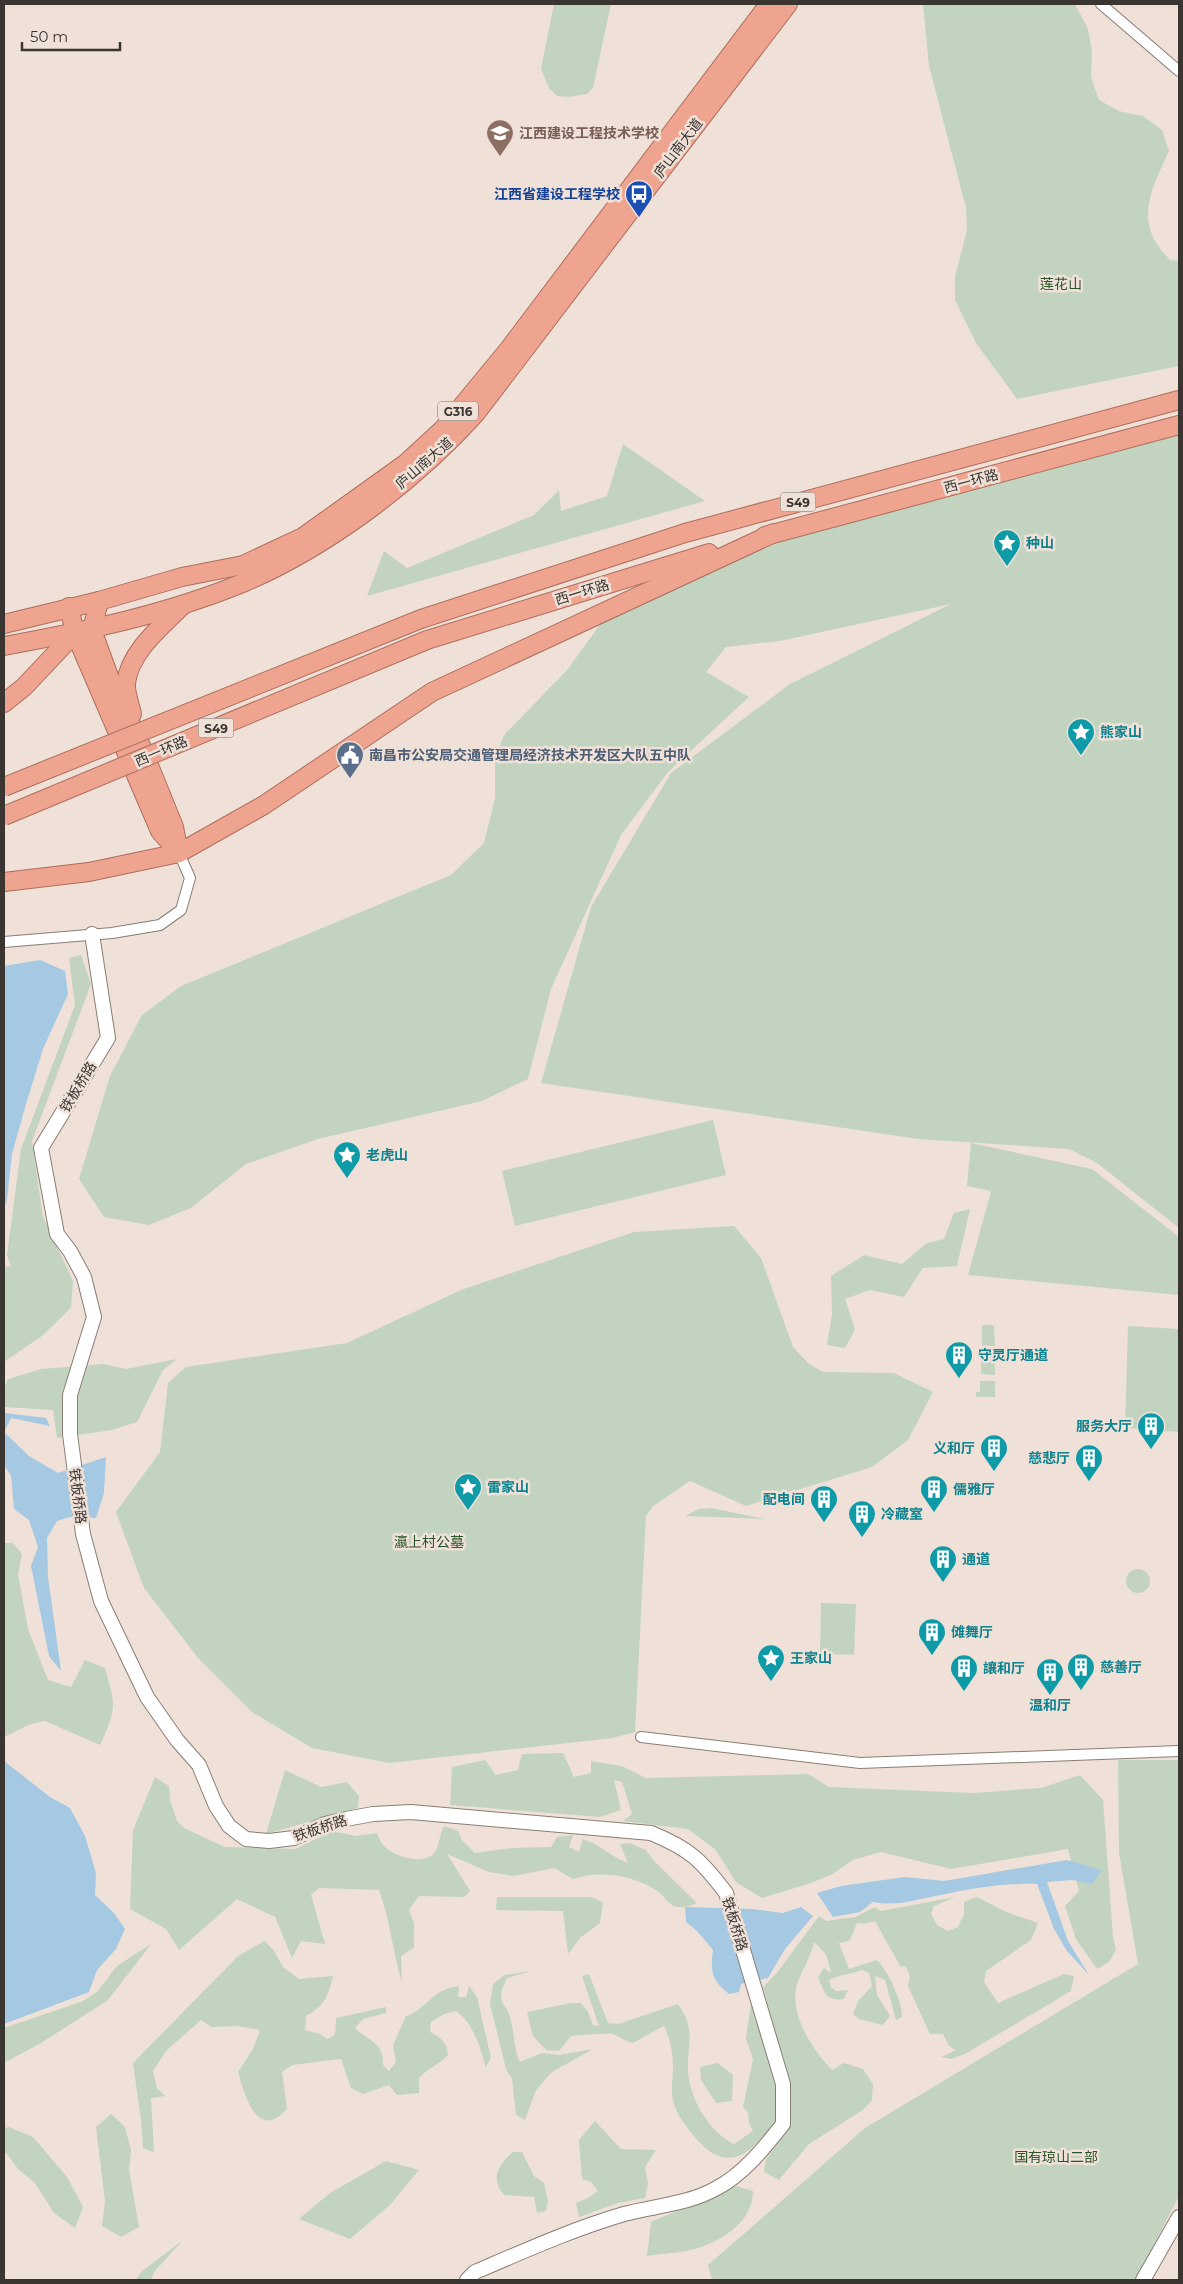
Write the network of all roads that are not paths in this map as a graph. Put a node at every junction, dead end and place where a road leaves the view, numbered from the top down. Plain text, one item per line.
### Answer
1 (769, 4) edge
2 (788, 4) edge
3 (1101, 4) edge
4 (1179, 71) edge
5 (1179, 400) edge
6 (1179, 425) edge
7 (774, 533) junction
8 (99, 601) junction
9 (187, 602) junction
10 (70, 607) junction
11 (4, 624) edge
12 (84, 631) junction
13 (4, 646) edge
14 (4, 703) edge
15 (135, 731) junction
16 (4, 787) edge
17 (4, 816) edge
18 (179, 853) junction
19 (4, 882) edge
20 (92, 934) junction
21 (4, 942) edge
22 (640, 1737) dead end
23 (1179, 1751) edge
24 (1179, 2217) edge
25 (467, 2280) edge
26 (1143, 2280) edge

1 - 8 highway, 庐山南大道 / G316
2 - 9 highway, 庐山南大道 / G316
3 - 4 street
5 - 16 highway, 西一环路 / S49, bridge
6 - 7 highway, 西一环路 / S49
7 - 17 highway, 西一环路 / S49, bridge
7 - 18 highway
8 - 10 highway, 庐山南大道 / G316
8 - 12 highway
9 - 12 highway, 庐山南大道 / G316
9 - 15 highway
10 - 11 highway, 庐山南大道 / G316
10 - 12 highway
12 - 13 highway, 庐山南大道 / G316
12 - 14 highway
12 - 15 highway
12 - 18 highway
15 - 18 highway
18 - 19 highway
18 - 20 street
20 - 21 street
20 - 25 street, 铁板桥路
22 - 23 street
24 - 26 street

